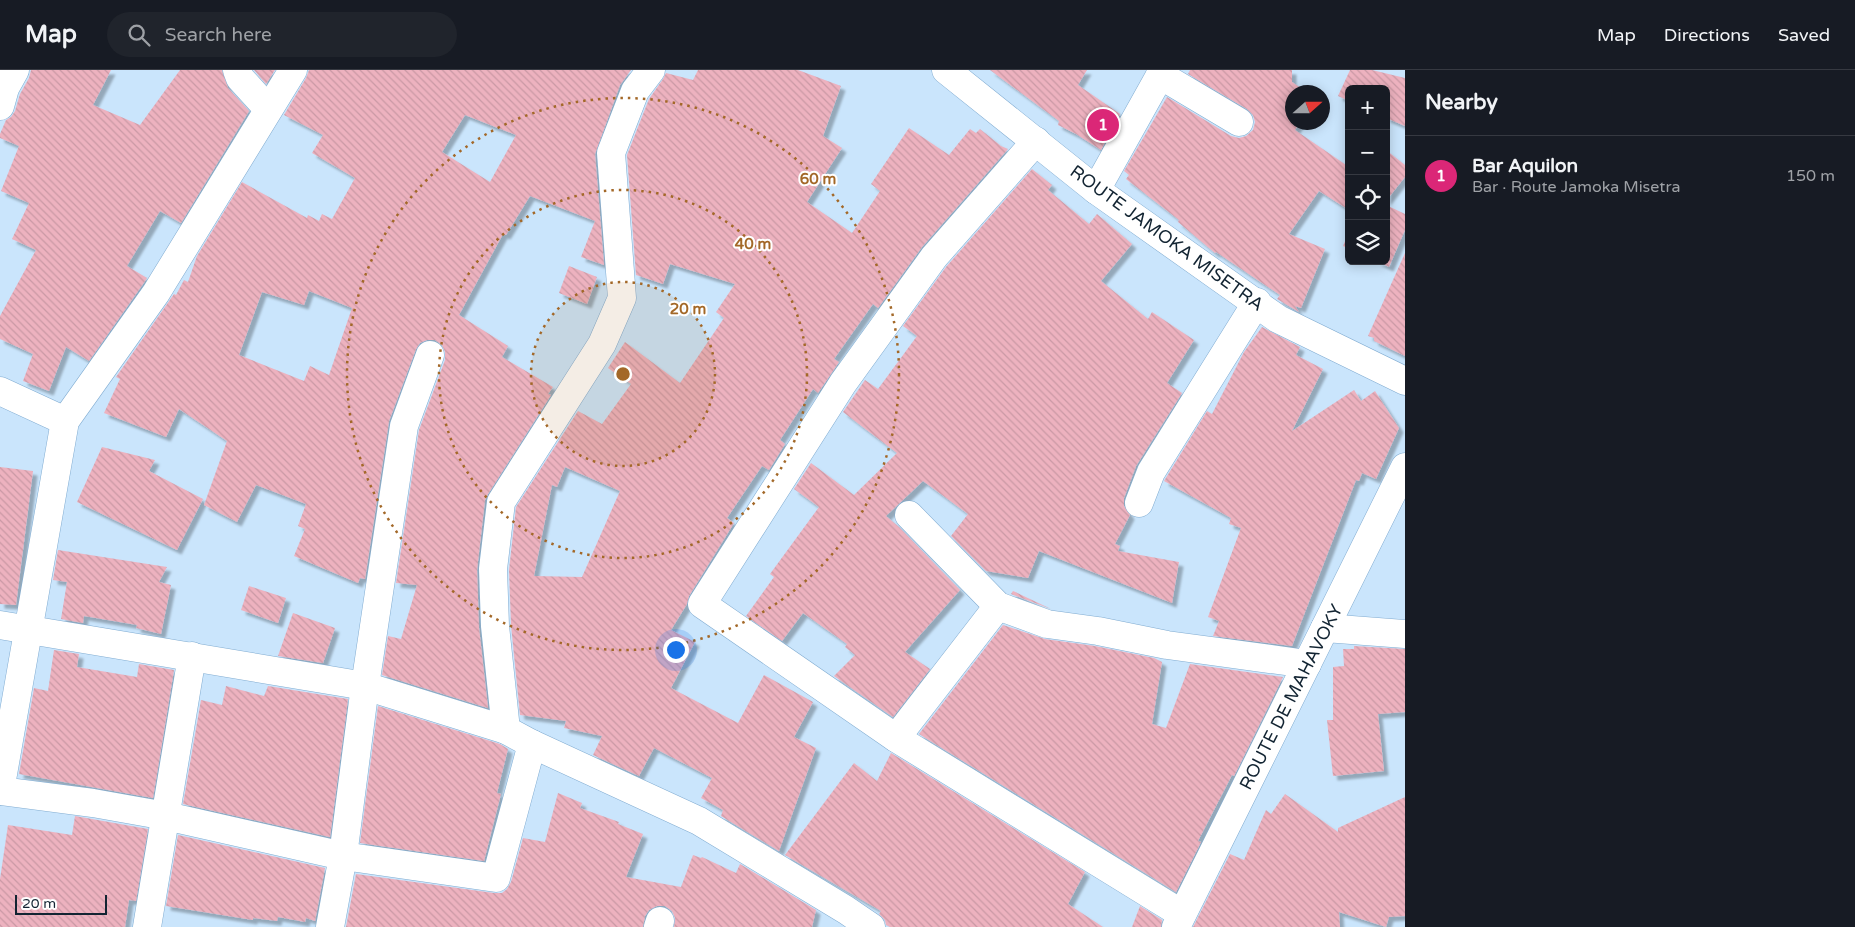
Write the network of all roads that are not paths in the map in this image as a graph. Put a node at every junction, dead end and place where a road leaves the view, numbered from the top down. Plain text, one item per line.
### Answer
1 (15, 70) edge
2 (237, 70) edge
3 (293, 70) edge
4 (651, 70) edge
5 (946, 70) edge
6 (1161, 72) edge
7 (0, 106) edge
8 (268, 109) junction
9 (1239, 122) dead end
10 (1036, 141) junction
11 (1096, 190) junction
12 (1257, 302) junction
13 (430, 355) dead end
14 (1405, 381) edge
15 (0, 391) edge
16 (65, 421) junction
17 (1405, 467) edge
18 (1140, 503) dead end
19 (909, 515) dead end
20 (998, 606) junction
21 (0, 625) edge
22 (1326, 628) junction
23 (28, 630) junction
24 (1405, 634) edge
25 (192, 656) junction
26 (1307, 664) junction
27 (365, 686) junction
28 (506, 730) junction
29 (896, 738) junction
30 (532, 744) junction
31 (0, 791) edge
32 (166, 816) junction
33 (343, 856) junction
34 (844, 918) edge
35 (1179, 921) edge
36 (147, 927) edge
37 (330, 927) edge
38 (871, 927) edge

1 - 7 street
2 - 8 street
3 - 8 street
4 - 28 street
5 - 10 street, ROUTE JAMOKA MISETRA
6 - 9 street
6 - 11 street
8 - 16 street
10 - 11 street, ROUTE JAMOKA MISETRA
10 - 29 street
11 - 12 street, ROUTE JAMOKA MISETRA
12 - 14 street, ROUTE JAMOKA MISETRA
12 - 18 street
13 - 27 street
15 - 16 street
16 - 23 street
17 - 22 street, ROUTE DE MAHAVOKY
19 - 20 street
20 - 26 street
20 - 29 street
21 - 23 street
22 - 24 street
22 - 26 street, ROUTE DE MAHAVOKY
23 - 25 street
23 - 31 street
25 - 27 street
25 - 32 street
26 - 35 street, ROUTE DE MAHAVOKY
27 - 28 street
27 - 33 street
28 - 30 street
29 - 35 street
30 - 33 street
30 - 34 street
31 - 32 street
32 - 33 street
32 - 36 street
33 - 37 street
34 - 38 street

